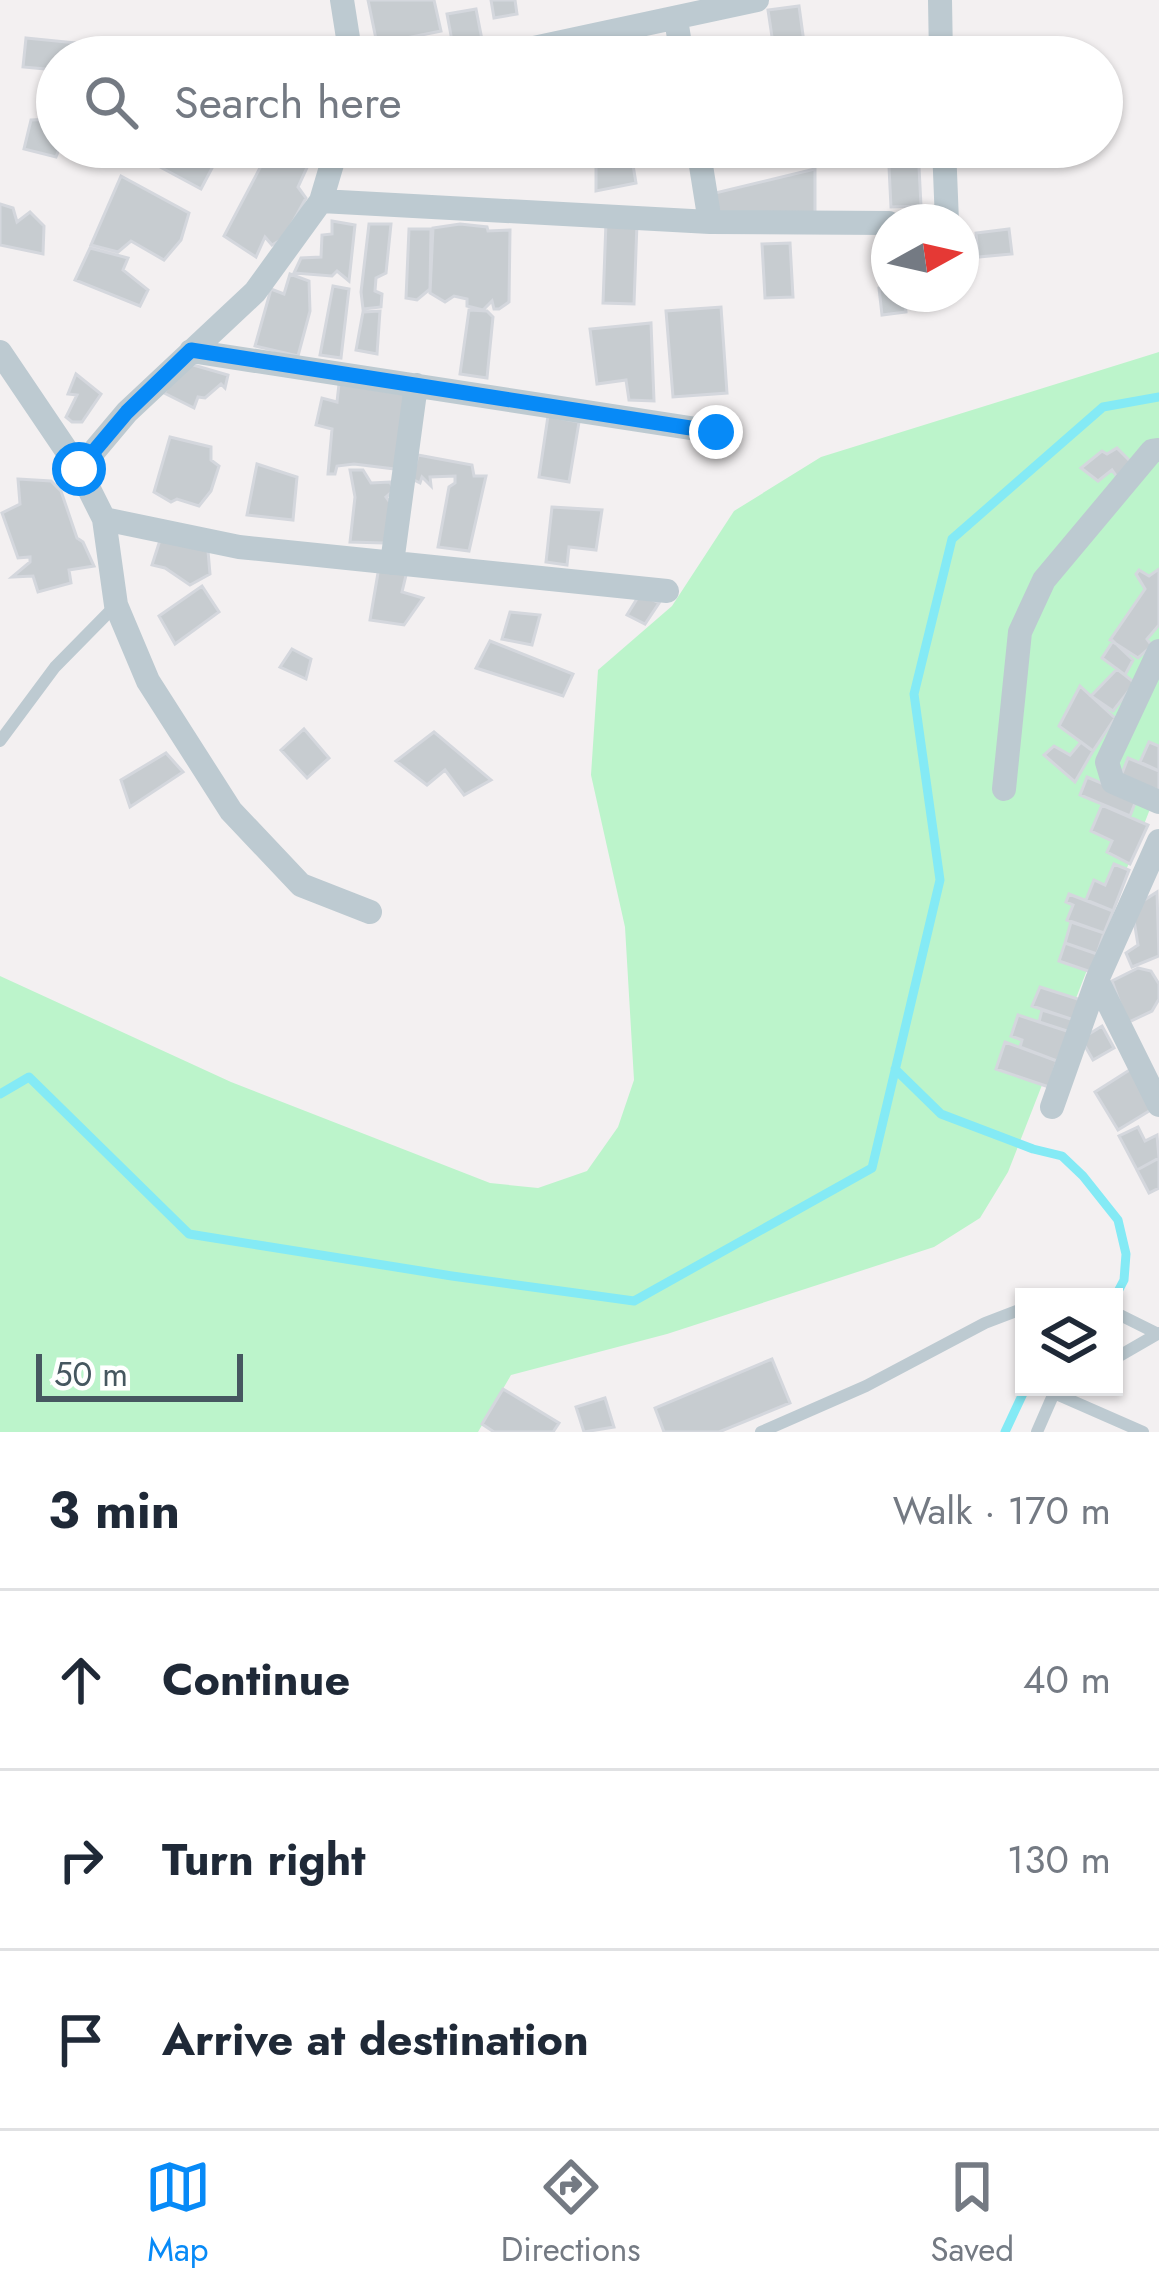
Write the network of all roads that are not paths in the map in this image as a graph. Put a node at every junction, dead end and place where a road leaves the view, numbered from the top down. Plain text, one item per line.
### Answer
1 (342, 0) edge
2 (757, 0) edge
3 (940, 0) edge
4 (676, 20) junction
5 (348, 36) edge
6 (596, 36) edge
7 (679, 36) edge
8 (941, 36) edge
9 (331, 168) edge
10 (701, 168) edge
11 (945, 168) edge
12 (321, 201) junction
13 (946, 204) edge
14 (710, 222) junction
15 (871, 223) edge
16 (191, 350) junction
17 (0, 352) edge
18 (416, 385) junction
19 (716, 432) dead end
20 (1159, 450) edge
21 (79, 469) junction
22 (104, 520) junction
23 (392, 563) junction
24 (667, 591) dead end
25 (116, 605) junction
26 (1159, 651) edge
27 (0, 742) edge
28 (1004, 789) dead end
29 (1159, 802) edge
30 (1158, 844) edge
31 (370, 911) dead end
32 (1097, 980) junction
33 (1159, 1106) edge
34 (1052, 1107) dead end
35 (1015, 1311) edge
36 (1123, 1316) edge
37 (1158, 1334) edge
38 (1123, 1354) edge
39 (1056, 1396) edge
40 (1071, 1396) edge
41 (760, 1432) edge
42 (1037, 1432) edge
43 (1143, 1432) edge

1 - 5 street
2 - 4 street
3 - 8 street
4 - 6 street
4 - 7 street
9 - 12 street
10 - 14 street
11 - 13 street
12 - 14 street
12 - 16 street
14 - 15 street
16 - 18 street
16 - 21 street
17 - 21 street
18 - 19 street
18 - 23 street
20 - 28 street
21 - 22 street
22 - 23 street
22 - 25 street
23 - 24 street
25 - 27 lane
25 - 31 street
26 - 29 street
30 - 32 street
32 - 33 street
32 - 34 street
35 - 41 lane
36 - 37 lane
37 - 38 lane
39 - 42 lane
40 - 43 lane

